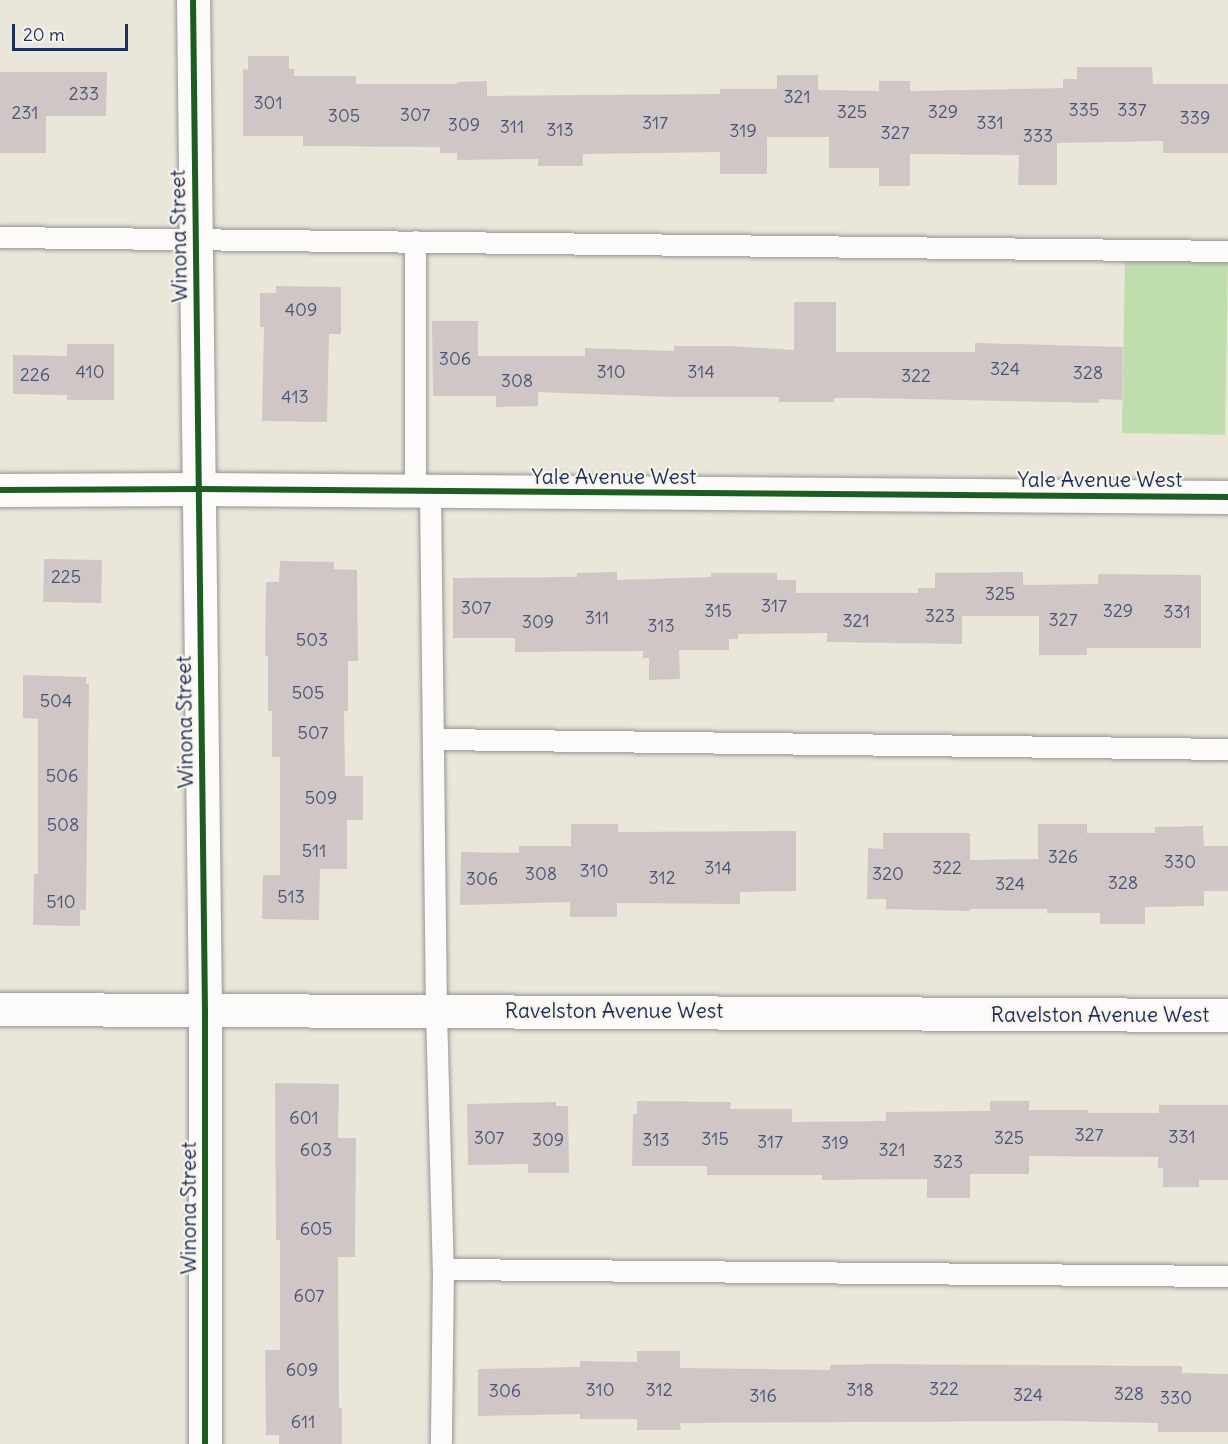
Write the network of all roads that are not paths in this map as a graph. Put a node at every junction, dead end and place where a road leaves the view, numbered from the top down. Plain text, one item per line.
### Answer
1 (193, 0) edge
2 (0, 237) edge
3 (195, 239) junction
4 (415, 241) junction
5 (1228, 251) edge
6 (199, 489) junction
7 (0, 490) edge
8 (422, 492) junction
9 (1228, 497) edge
10 (434, 739) junction
11 (1228, 749) edge
12 (0, 1009) edge
13 (205, 1010) junction
14 (436, 1010) junction
15 (1228, 1016) edge
16 (443, 1269) junction
17 (1228, 1276) edge
18 (205, 1444) edge
19 (441, 1444) edge

1 - 3 street, Winona Street
2 - 3 lane
3 - 4 lane
3 - 6 street, Winona Street
4 - 5 lane
4 - 8 lane
6 - 7 street, Yale Avenue West
6 - 8 street, Yale Avenue West
6 - 13 street, Winona Street
8 - 9 street, Yale Avenue West
8 - 10 lane
10 - 11 lane
10 - 14 lane
12 - 13 street, Ravelston Avenue West
13 - 14 street, Ravelston Avenue West
13 - 18 street, Winona Street
14 - 15 street, Ravelston Avenue West
14 - 16 lane
16 - 17 lane
16 - 19 lane

